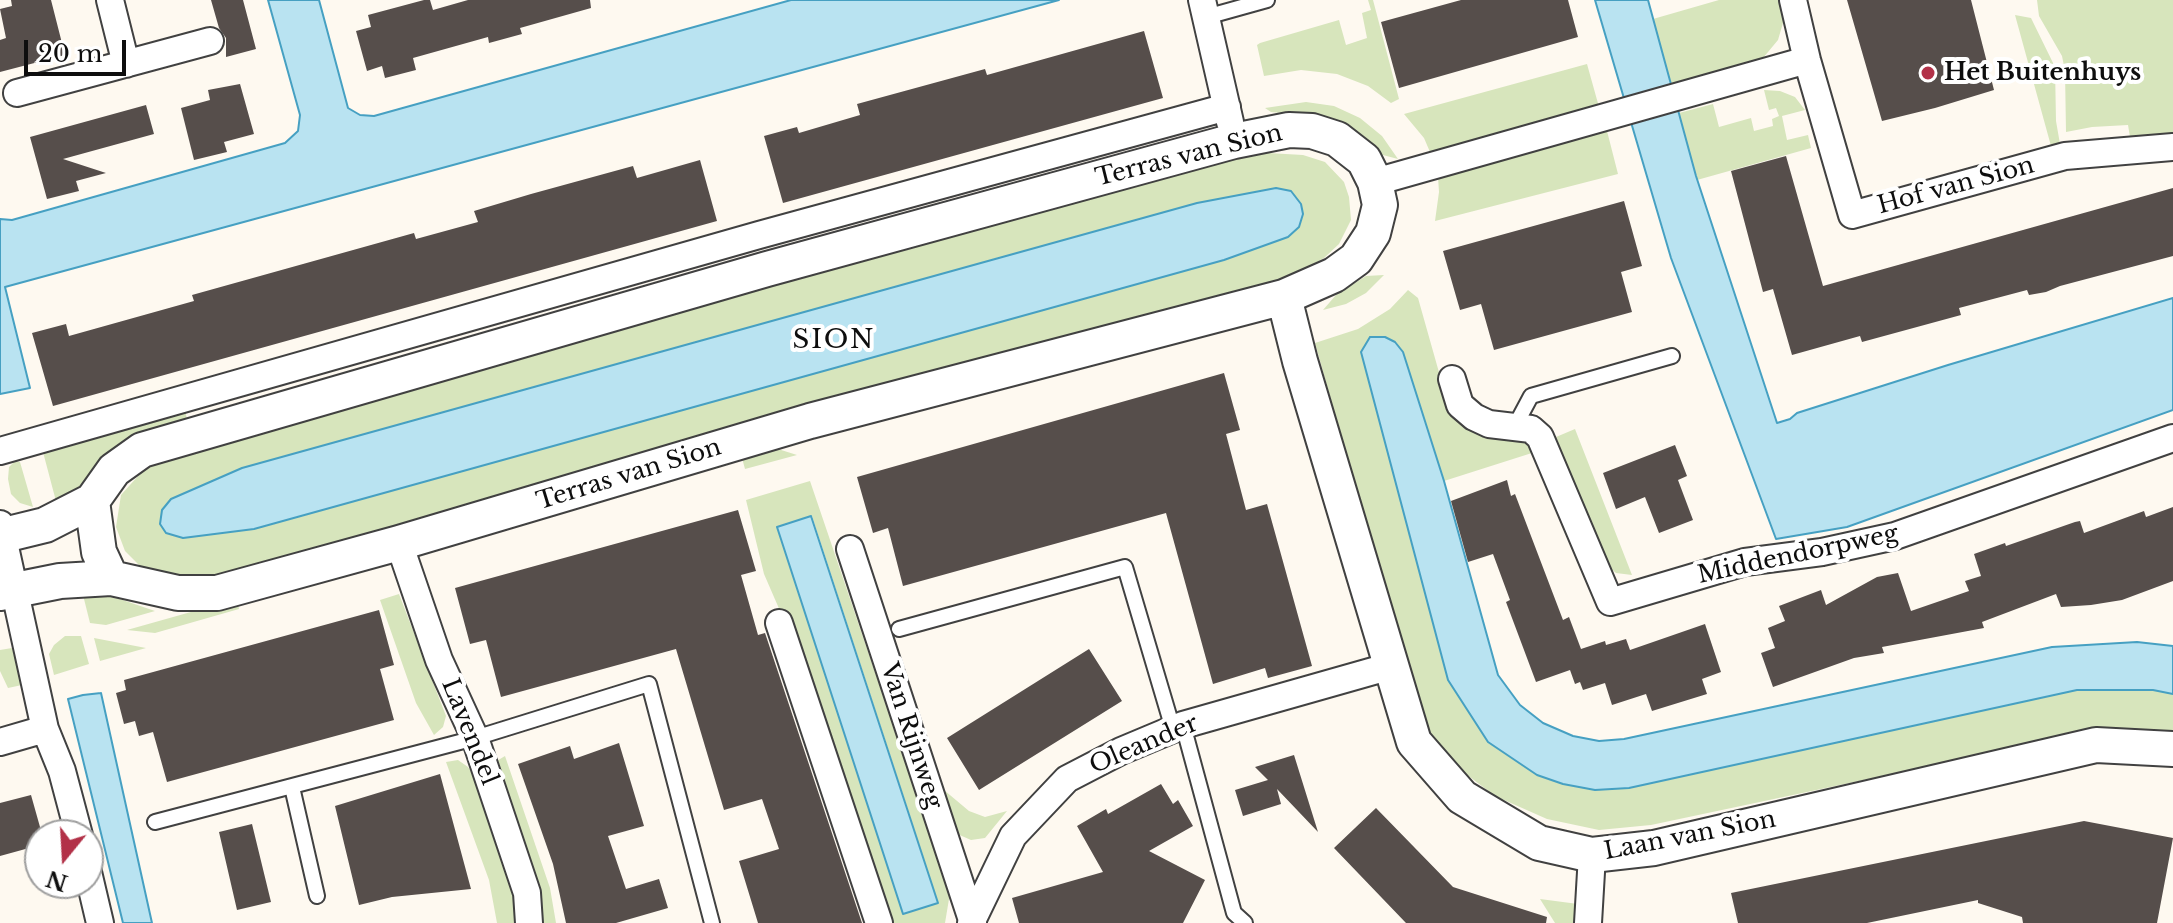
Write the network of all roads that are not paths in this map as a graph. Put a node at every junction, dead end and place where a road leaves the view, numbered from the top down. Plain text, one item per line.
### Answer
1 (110, 0) edge
2 (1267, 0) edge
3 (1793, 0) edge
4 (1204, 8) edge
5 (210, 41) dead end
6 (1807, 60) junction
7 (126, 64) junction
8 (17, 93) dead end
9 (1227, 107) junction
10 (1234, 141) junction
11 (2173, 147) edge
12 (1375, 182) junction
13 (1284, 297) junction
14 (1672, 356) dead end
15 (1452, 379) dead end
16 (1515, 426) junction
17 (2173, 438) edge
18 (0, 451) edge
19 (92, 501) junction
20 (1, 532) edge
21 (399, 543) junction
22 (850, 549) dead end
23 (111, 578) junction
24 (7, 592) edge
25 (779, 623) dead end
26 (899, 629) dead end
27 (1391, 666) junction
28 (1178, 727) junction
29 (45, 729) junction
30 (475, 738) junction
31 (0, 742) edge
32 (2173, 749) edge
33 (292, 787) junction
34 (75, 819) edge
35 (155, 822) dead end
36 (1592, 855) junction
37 (317, 896) dead end
38 (94, 899) edge
39 (1236, 920) edge
40 (972, 922) edge
41 (100, 923) edge
42 (529, 923) edge
43 (712, 923) edge
44 (879, 923) edge
45 (1588, 923) edge

1 - 7 street
2 - 4 lane
3 - 6 street, Hof van Sion
4 - 9 street
5 - 7 street
6 - 11 street, Hof van Sion
6 - 12 street
7 - 8 street
9 - 10 street
9 - 18 street, Terras van Sion
10 - 12 street, Terras van Sion
10 - 19 street, Terras van Sion
12 - 13 street, Terras van Sion
13 - 21 street, Terras van Sion
13 - 27 street, Laan van Sion
14 - 16 lane
15 - 16 street, Middendorpweg
16 - 17 street, Middendorpweg
19 - 20 street, Terras van Sion
19 - 23 street
20 - 24 street
21 - 23 street, Terras van Sion
21 - 30 street, Lavendel
22 - 40 street, Van Rijnweg
23 - 24 street, Terras van Sion
24 - 29 street
25 - 44 street
26 - 28 lane
27 - 28 street, Oleander
27 - 36 street, Laan van Sion
28 - 39 lane
28 - 40 street, Oleander
29 - 31 street
29 - 34 street
30 - 33 lane
30 - 42 street, Lavendel
30 - 43 lane
32 - 36 street, Laan van Sion
33 - 35 lane
33 - 37 lane
36 - 45 street
38 - 41 street

